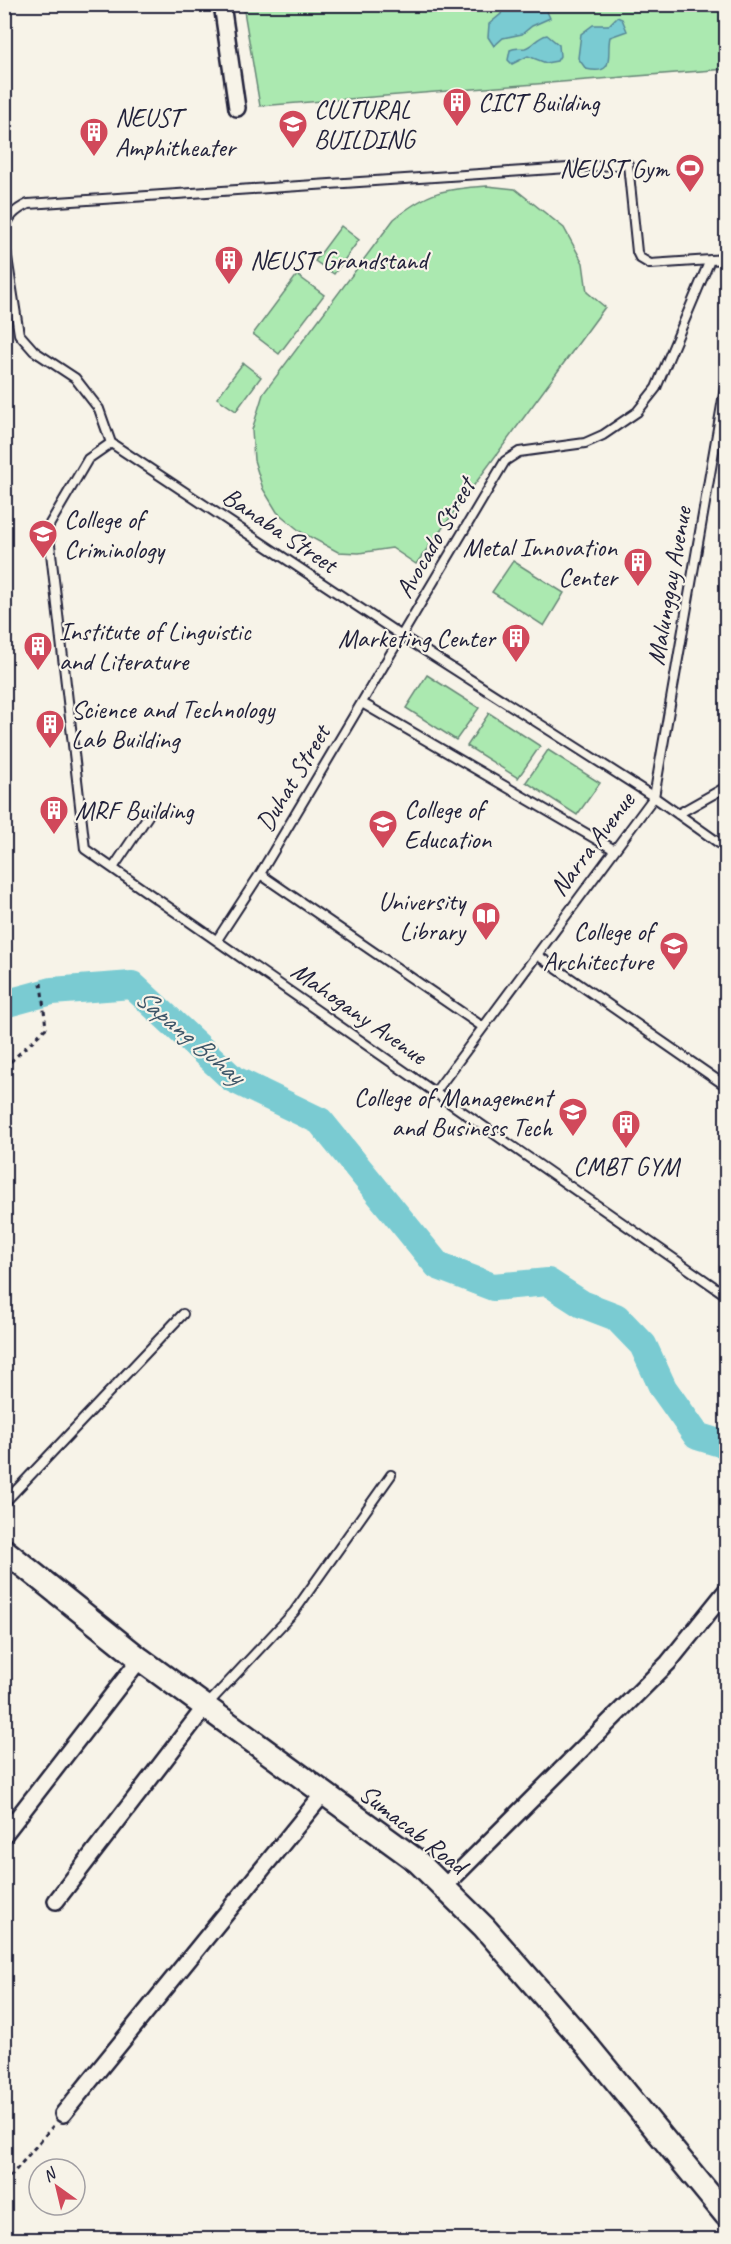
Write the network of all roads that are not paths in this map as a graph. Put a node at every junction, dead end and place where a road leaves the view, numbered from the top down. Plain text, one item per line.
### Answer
1 (222, 4) edge
2 (237, 108) dead end
3 (4, 231) edge
4 (4, 238) edge
5 (726, 259) edge
6 (710, 260) junction
7 (726, 382) edge
8 (111, 443) junction
9 (402, 636) junction
10 (362, 703) junction
11 (726, 788) edge
12 (654, 797) junction
13 (678, 814) junction
14 (148, 816) dead end
15 (726, 848) edge
16 (613, 849) junction
17 (113, 868) junction
18 (260, 874) junction
19 (217, 940) junction
20 (537, 955) junction
21 (483, 1027) junction
22 (726, 1086) edge
23 (436, 1091) junction
24 (726, 1295) edge
25 (183, 1314) dead end
26 (391, 1475) dead end
27 (4, 1503) edge
28 (4, 1550) edge
29 (726, 1591) edge
30 (140, 1659) junction
31 (205, 1707) junction
32 (323, 1794) junction
33 (4, 1835) edge
34 (444, 1887) junction
35 (56, 1902) dead end
36 (63, 2114) road end
37 (726, 2215) edge

1 - 2 street
3 - 6 lane
4 - 8 lane
5 - 6 lane
6 - 9 lane, Avocado Street
7 - 12 lane, Malunggay Avenue
8 - 9 lane, Banaba Street
8 - 17 lane, Mahogany Avenue
9 - 10 lane, Duhat Street
9 - 12 lane, Banaba Street
10 - 16 lane
10 - 18 lane, Duhat Street
11 - 13 lane
12 - 13 lane, Banaba Street
12 - 16 lane, Narra Avenue
13 - 15 lane, Banaba Street
14 - 17 lane
16 - 20 lane, Narra Avenue
17 - 19 lane, Mahogany Avenue
18 - 19 lane, Duhat Street
18 - 21 lane
19 - 23 lane, Mahogany Avenue
20 - 21 lane, Narra Avenue
20 - 22 lane
21 - 23 lane, Narra Avenue
23 - 24 lane, Mahogany Avenue
25 - 27 lane
26 - 31 lane
28 - 30 main road, Sumacab Road
29 - 34 street
30 - 31 main road, Sumacab Road
30 - 33 street
31 - 32 main road, Sumacab Road
31 - 35 street
32 - 34 main road, Sumacab Road
32 - 36 street
34 - 37 main road, Sumacab Road

